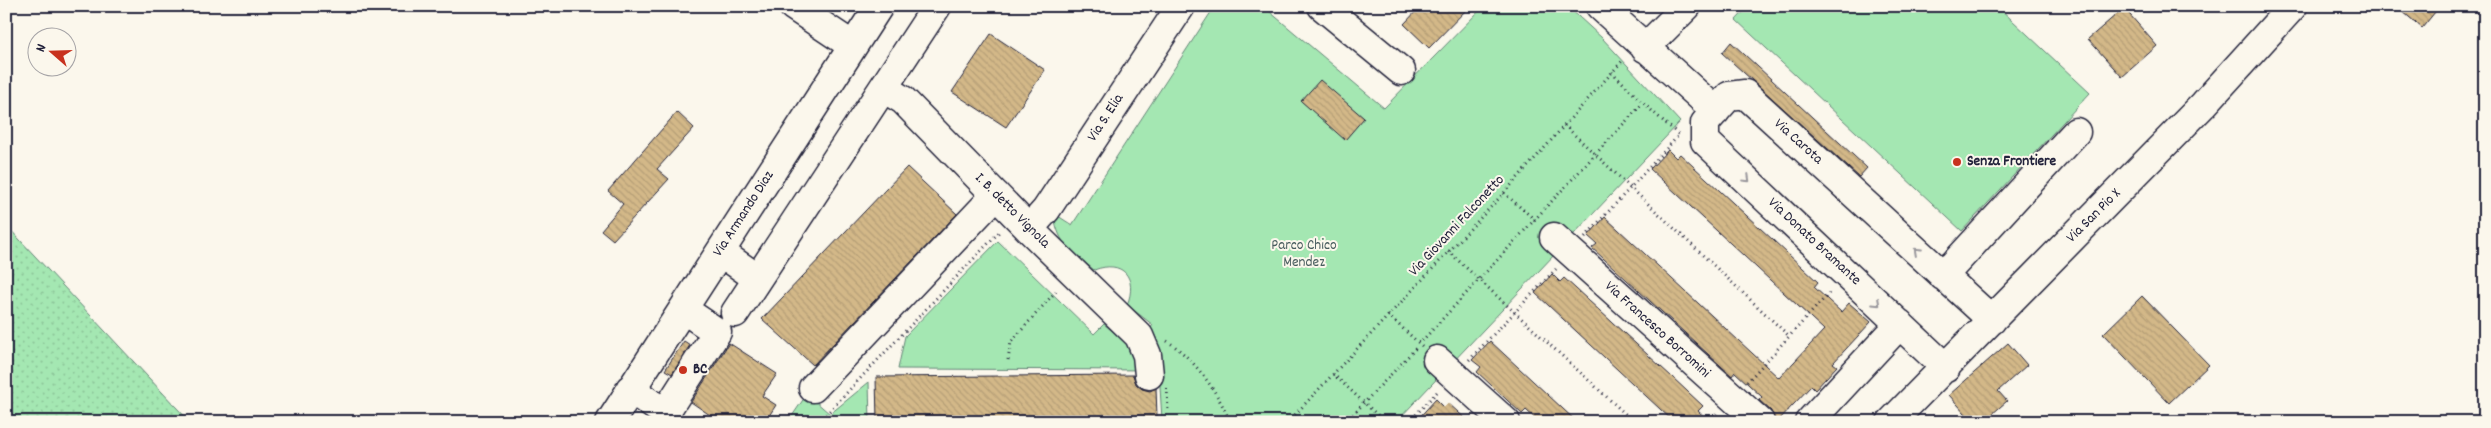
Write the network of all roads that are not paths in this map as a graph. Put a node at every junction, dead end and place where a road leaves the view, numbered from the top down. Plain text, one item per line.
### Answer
1 (793, 6) edge
2 (879, 6) edge
3 (937, 6) edge
4 (1181, 6) edge
5 (1322, 6) edge
6 (1600, 6) edge
7 (1687, 6) edge
8 (2291, 7) edge
9 (1642, 45) junction
10 (854, 46) junction
11 (1401, 71) dead end
12 (884, 89) junction
13 (1716, 111) junction
14 (2076, 132) dead end
15 (996, 195) junction
16 (1022, 222) junction
17 (1544, 229) road end
18 (720, 252) junction
19 (1943, 276) junction
20 (757, 278) junction
21 (682, 309) junction
22 (735, 313) dead end
23 (1992, 320) junction
24 (1900, 324) junction
25 (1429, 352) road end
26 (1946, 368) junction
27 (1149, 375) dead end
28 (813, 388) dead end
29 (630, 389) junction
30 (610, 422) edge
31 (1506, 422) edge
32 (1760, 422) edge
33 (1809, 422) edge
34 (1891, 422) edge

1 - 10 street
2 - 10 street, Via Armando Diaz
3 - 12 street
4 - 16 street, Via S. Elia
5 - 11 street
6 - 9 street
7 - 9 street
8 - 23 street, Via San Pio X
9 - 13 street
10 - 18 street, Via Armando Diaz
12 - 15 street, I. B. detto Vignola
12 - 20 street
19 -> 13 street, Via Carota
13 -> 24 street, Via Donato Bramante
14 - 19 street
15 - 16 street, I. B. detto Vignola
15 - 28 street
16 - 27 street, I. B. detto Vignola
17 - 32 street, Via Francesco Borromini
18 - 20 street
18 - 21 street, Via Armando Diaz
19 - 23 street, Via Carota
20 - 22 street
21 - 29 street, Via Armando Diaz
21 - 29 street
23 - 26 street, Via San Pio X
24 - 26 street, Via Donato Bramante
24 - 33 street
25 - 31 street
26 - 34 street, Via San Pio X
29 - 30 street, Via Armando Diaz

